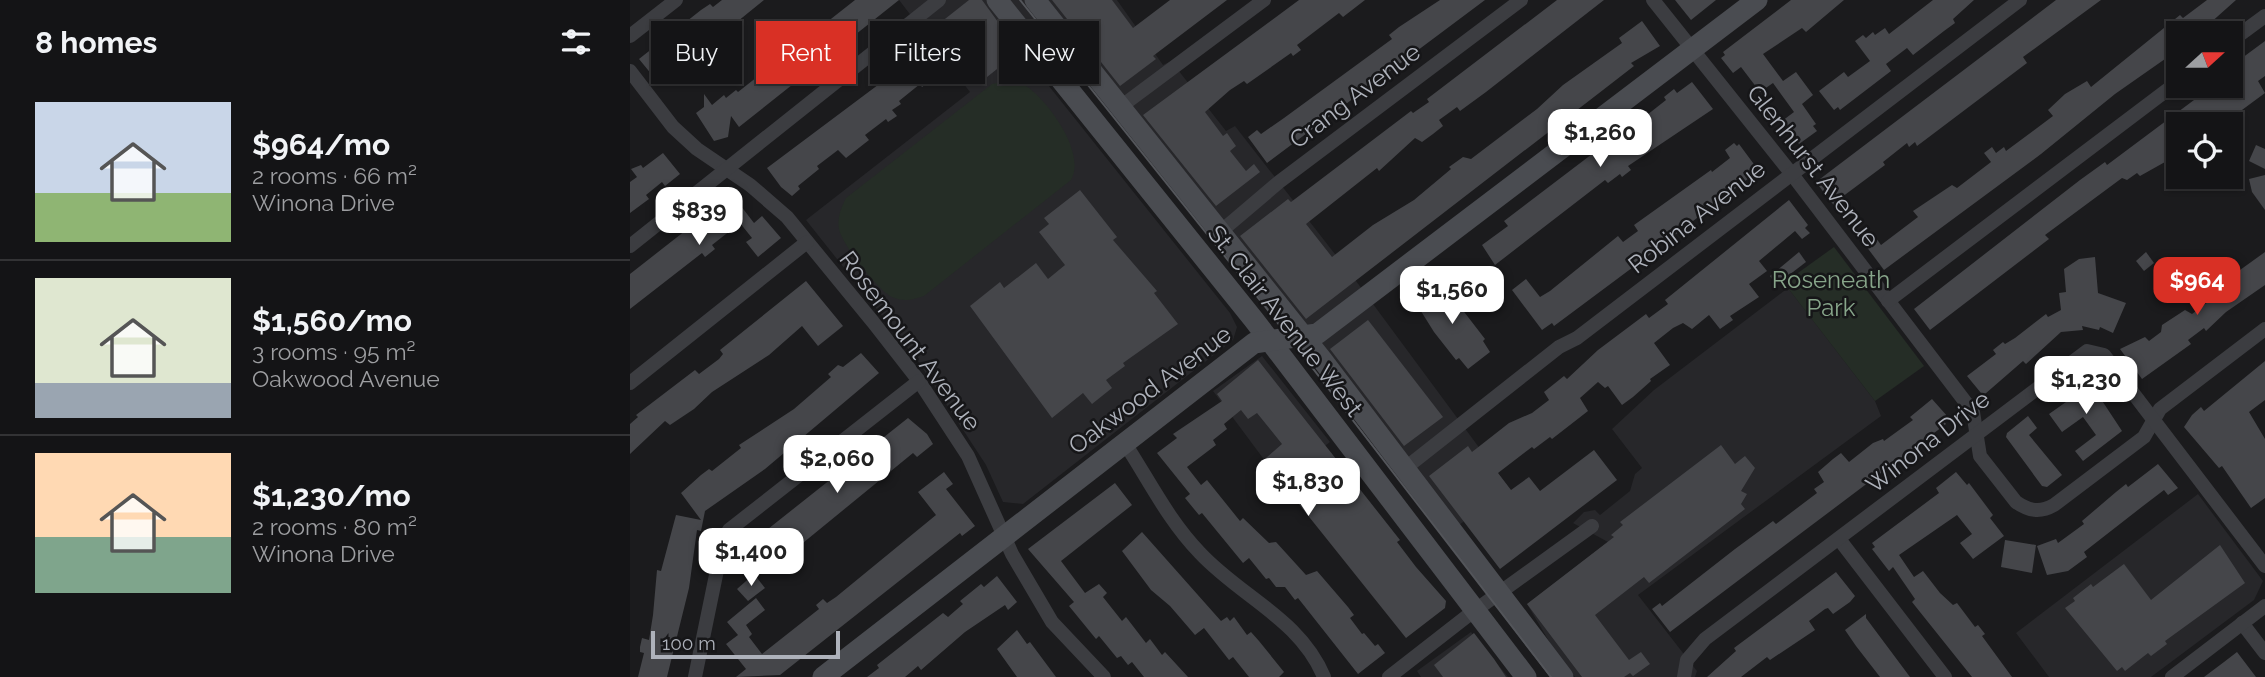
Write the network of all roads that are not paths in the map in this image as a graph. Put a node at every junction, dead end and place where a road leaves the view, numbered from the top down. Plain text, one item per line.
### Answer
1 (676, 0) edge
2 (939, 0) edge
3 (997, 0) edge
4 (1035, 0) edge
5 (1264, 0) edge
6 (1521, 0) edge
7 (1653, 0) edge
8 (1758, 0) edge
9 (2020, 0) edge
10 (2265, 16) edge
11 (2244, 31) edge
12 (630, 36) edge
13 (1692, 50) junction
14 (630, 72) edge
15 (2166, 91) edge
16 (1119, 108) junction
17 (726, 170) junction
18 (1791, 173) junction
19 (1219, 233) junction
20 (807, 242) junction
21 (630, 246) edge
22 (1888, 301) junction
23 (2265, 329) edge
24 (1303, 337) junction
25 (1268, 339) junction
26 (919, 381) junction
27 (630, 383) edge
28 (2154, 419) junction
29 (1976, 432) junction
30 (1124, 442) junction
31 (1403, 470) junction
32 (1592, 526) dead end
33 (1004, 535) junction
34 (1839, 539) junction
35 (2265, 566) edge
36 (1501, 595) junction
37 (2265, 606) edge
38 (1477, 609) junction
39 (2242, 623) junction
40 (2265, 653) edge
41 (695, 677) edge
42 (823, 677) edge
43 (1104, 677) edge
44 (1324, 677) edge
45 (1389, 677) edge
46 (1527, 677) edge
47 (1563, 677) edge
48 (1684, 677) edge
49 (1945, 677) edge
50 (2172, 677) edge

1 - 12 street
2 - 17 street
3 - 25 main road, St. Clair Avenue West
4 - 16 main road, St. Clair Avenue West
5 - 16 street
6 - 19 street, Crang Avenue
7 - 13 street, Glenhurst Avenue
8 - 13 main road, Oakwood Avenue
9 - 18 street, Robina Avenue
10 - 11 street
13 - 18 street, Glenhurst Avenue
13 - 24 main road, Oakwood Avenue
14 - 17 street, Rosemount Avenue
15 - 22 street
16 - 19 main road, St. Clair Avenue West
17 - 20 street, Rosemount Avenue
17 - 21 street
18 - 22 street, Glenhurst Avenue
18 - 31 street, Robina Avenue
19 - 24 main road, St. Clair Avenue West
20 - 26 street, Rosemount Avenue
20 - 27 street
22 - 29 street, Glenhurst Avenue
23 - 28 street
24 - 25 main road, Oakwood Avenue
24 - 31 main road, St. Clair Avenue West
25 - 30 main road, Oakwood Avenue
25 - 38 main road, St. Clair Avenue West
26 - 33 street, Rosemount Avenue
26 - 41 street
28 - 29 street, Winona Drive
28 - 29 street, Glenhurst Avenue
28 - 35 street, Winona Drive
29 - 34 street, Winona Drive
30 - 33 main road, Oakwood Avenue
30 - 44 street
31 - 36 main road, St. Clair Avenue West
32 - 36 street
33 - 42 main road, Oakwood Avenue
33 - 43 street, Rosemount Avenue
34 - 48 street, Winona Drive
34 - 49 street
36 - 38 street
36 - 47 main road, St. Clair Avenue West
37 - 39 street
38 - 45 street
38 - 46 main road, St. Clair Avenue West
39 - 40 street
39 - 50 street

